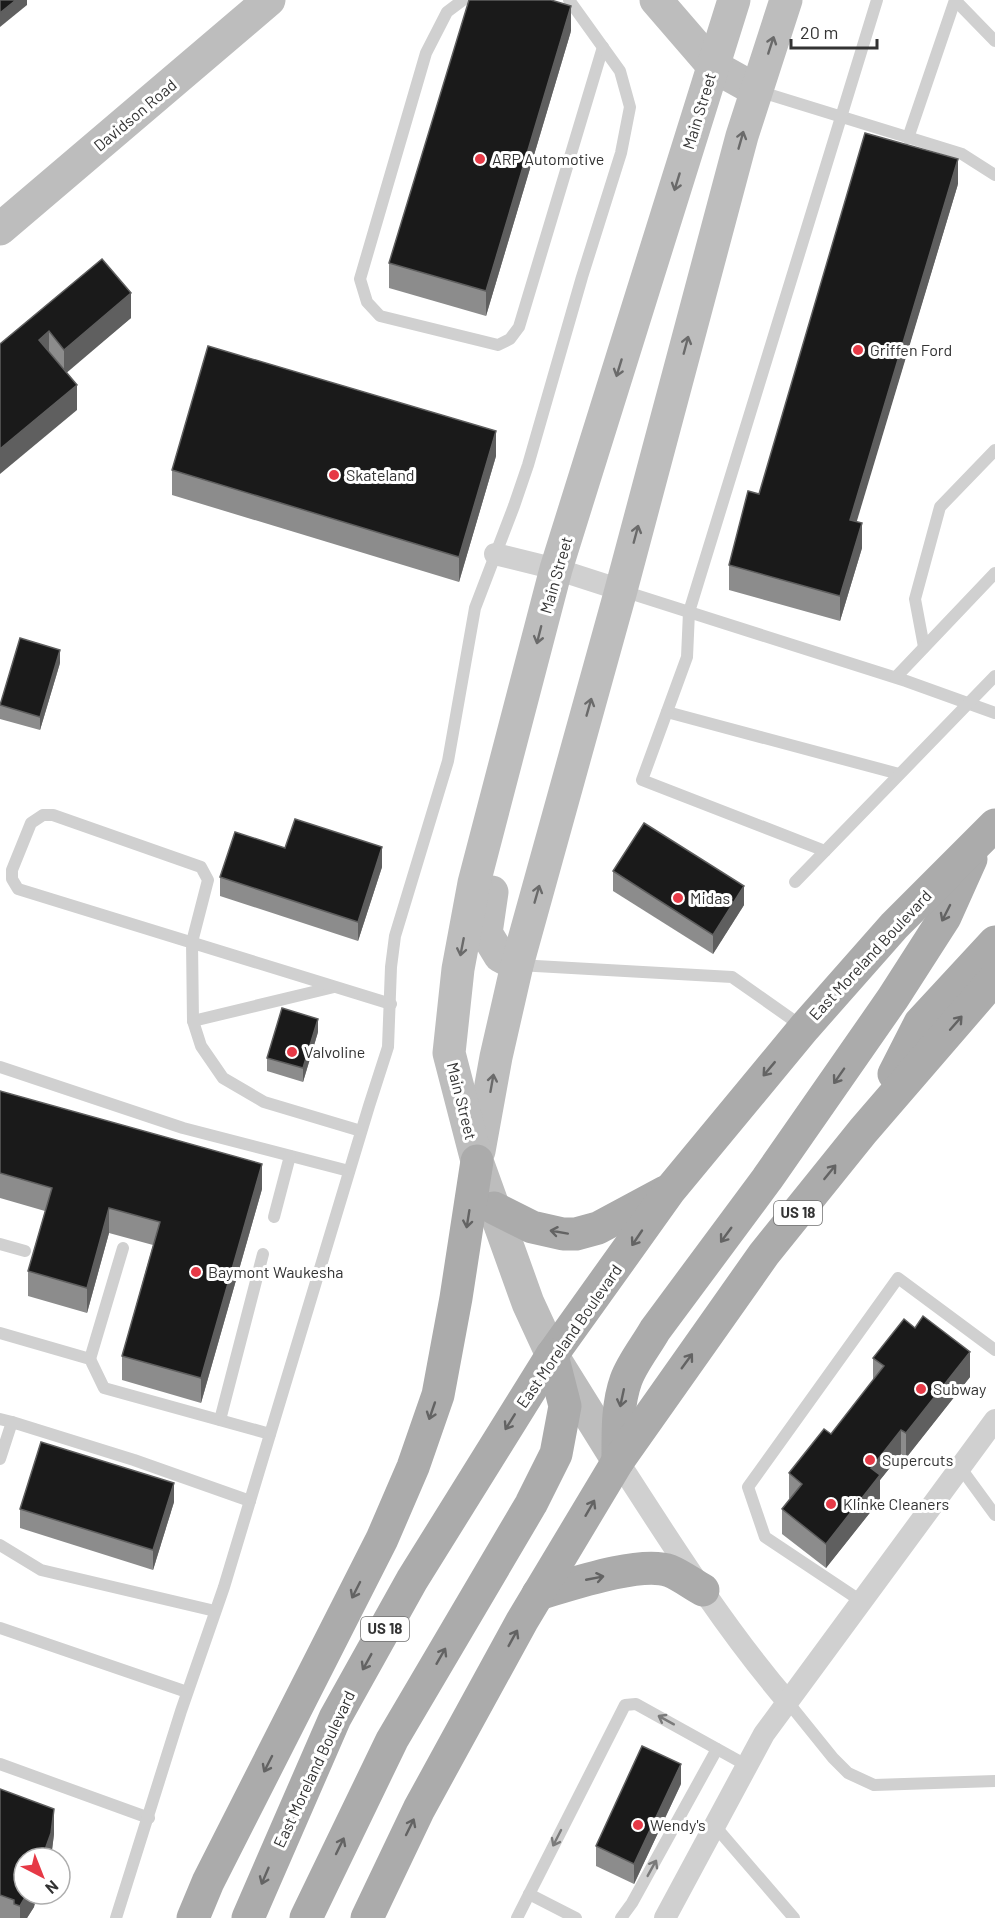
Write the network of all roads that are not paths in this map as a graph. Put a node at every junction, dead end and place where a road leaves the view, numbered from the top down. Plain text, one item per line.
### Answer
1 (269, 0) edge
2 (463, 0) edge
3 (569, 0) edge
4 (656, 0) edge
5 (734, 0) edge
6 (786, 0) edge
7 (877, 0) edge
8 (955, 0) edge
9 (995, 41) edge
10 (603, 47) junction
11 (713, 66) junction
12 (756, 90) junction
13 (840, 116) junction
14 (908, 138) junction
15 (995, 175) edge
16 (0, 229) edge
17 (995, 450) edge
18 (495, 554) junction
19 (556, 569) junction
20 (995, 573) edge
21 (621, 590) junction
22 (689, 612) junction
23 (924, 647) junction
24 (995, 676) edge
25 (896, 678) junction
26 (968, 703) junction
27 (667, 712) junction
28 (995, 713) edge
29 (899, 774) junction
30 (496, 805) junction
31 (987, 833) edge
32 (825, 851) junction
33 (795, 882) dead end
34 (192, 942) junction
35 (995, 942) edge
36 (517, 965) junction
37 (995, 978) edge
38 (335, 987) junction
39 (391, 1004) junction
40 (193, 1021) junction
41 (804, 1028) junction
42 (0, 1067) edge
43 (361, 1131) junction
44 (863, 1131) junction
45 (290, 1156) junction
46 (477, 1161) junction
47 (349, 1171) junction
48 (670, 1190) junction
49 (494, 1208) junction
50 (274, 1217) dead end
51 (0, 1244) edge
52 (123, 1248) dead end
53 (25, 1251) dead end
54 (264, 1254) dead end
55 (0, 1333) edge
56 (995, 1350) edge
57 (552, 1355) junction
58 (90, 1359) junction
59 (6, 1420) edge
60 (219, 1420) junction
61 (995, 1420) edge
62 (270, 1434) junction
63 (0, 1459) edge
64 (618, 1461) junction
65 (960, 1467) junction
66 (250, 1501) junction
67 (995, 1515) edge
68 (0, 1545) edge
69 (703, 1590) junction
70 (538, 1594) junction
71 (861, 1601) junction
72 (215, 1611) junction
73 (0, 1628) edge
74 (187, 1692) junction
75 (787, 1701) junction
76 (717, 1749) junction
77 (0, 1764) edge
78 (746, 1765) junction
79 (995, 1781) edge
80 (149, 1818) junction
81 (714, 1825) junction
82 (529, 1894) junction
83 (116, 1918) edge
84 (193, 1918) edge
85 (248, 1918) edge
86 (306, 1918) edge
87 (367, 1918) edge
88 (518, 1918) edge
89 (576, 1918) edge
90 (621, 1918) edge
91 (665, 1918) edge
92 (794, 1918) edge

1 - 16 main road, Davidson Road
2 - 10 lane
3 - 10 lane
4 - 11 main road
5 - 11 main road, Main Street
12 -> 6 main road, Main Street
7 - 13 lane
8 - 9 lane
8 - 14 lane
10 - 18 lane
11 - 12 main road
11 -> 19 main road, Main Street
12 - 13 lane
21 -> 12 main road, Main Street
13 - 14 lane
13 - 22 lane
14 - 15 lane
17 - 23 lane
18 - 19 street
18 - 39 lane
19 - 21 street
19 -> 30 main road, Main Street
20 - 23 lane
21 - 22 lane
36 -> 21 main road, Main Street
22 - 25 lane
22 - 27 lane
23 - 25 lane
24 - 26 lane
25 - 26 lane
26 - 28 lane
26 - 29 lane
27 - 29 lane
27 - 32 lane
29 - 32 lane
30 - 36 main road
30 -> 46 main road, Main Street
31 - 41 main road, East Moreland Boulevard / US 18
31 -> 64 main road
32 - 33 lane
34 - 34 lane
34 - 38 lane
34 - 40 lane
35 - 44 main road
36 - 41 lane
46 -> 36 main road, Main Street
44 -> 37 main road, US 18
38 - 39 lane
38 - 40 lane
39 - 43 lane
40 - 43 lane
41 -> 48 main road, East Moreland Boulevard / US 18
42 - 45 lane
43 - 47 lane
64 -> 44 main road, US 18
45 - 47 lane
45 - 50 lane
46 - 49 main road, Main Street
46 -> 84 main road
47 - 62 lane
48 -> 49 main road
48 -> 57 main road, East Moreland Boulevard / US 18
49 - 57 main road, Main Street
51 - 53 lane
52 - 58 lane
54 - 60 lane
55 - 58 lane
56 - 71 lane
57 - 64 main road, Main Street
57 -> 85 main road, East Moreland Boulevard / US 18
86 -> 57 main road
58 - 60 lane
59 - 63 lane
59 - 66 lane
60 - 62 lane
61 - 65 street
62 - 66 lane
64 - 69 street
70 -> 64 main road, US 18
65 - 67 lane
65 - 71 street
66 - 72 lane
68 - 72 lane
70 -> 69 main road
69 - 75 street
87 -> 70 main road, US 18
71 - 75 street
72 - 74 lane
73 - 74 lane
74 - 80 lane
75 - 78 street
75 - 79 lane
76 - 78 lane
76 -> 82 lane
90 -> 76 lane
77 - 80 lane
78 - 81 street
80 - 83 lane
81 - 91 street
81 - 92 lane
82 - 88 lane
82 - 89 lane

